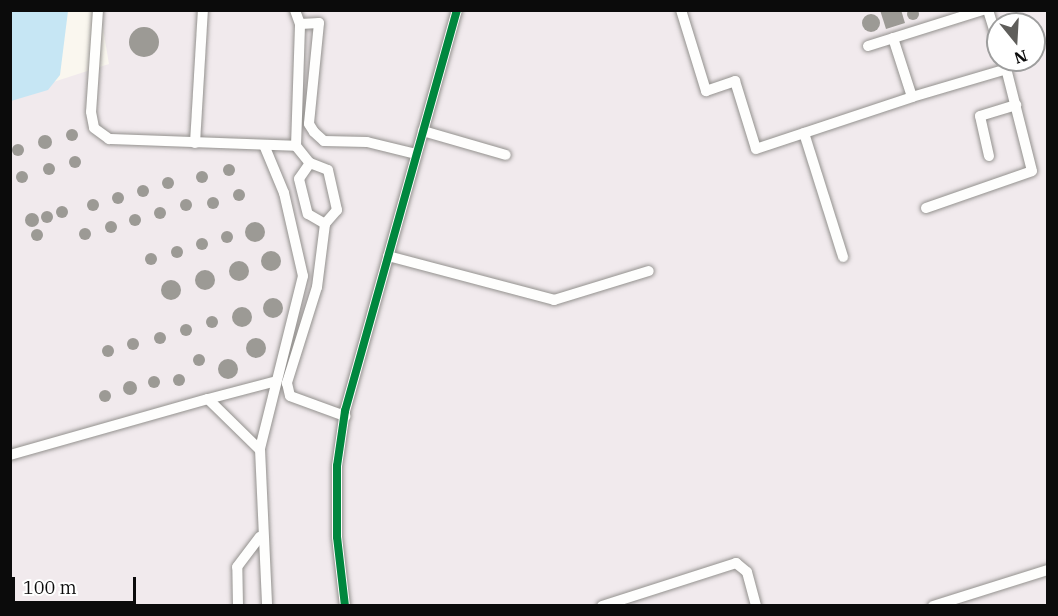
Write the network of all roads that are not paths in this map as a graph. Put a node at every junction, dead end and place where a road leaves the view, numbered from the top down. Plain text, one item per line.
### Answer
1 (98, 10) edge
2 (203, 10) edge
3 (295, 10) edge
4 (457, 10) edge
5 (681, 10) edge
6 (983, 10) edge
7 (300, 24) junction
8 (893, 38) junction
9 (868, 46) dead end
10 (986, 72) edge
11 (1007, 72) edge
12 (912, 97) junction
13 (1017, 105) junction
14 (423, 131) junction
15 (804, 133) junction
16 (195, 143) junction
17 (264, 145) junction
18 (296, 146) junction
19 (416, 154) junction
20 (506, 154) dead end
21 (989, 156) dead end
22 (310, 164) junction
23 (926, 208) dead end
24 (325, 224) junction
25 (388, 256) junction
26 (843, 257) dead end
27 (649, 271) dead end
28 (273, 382) junction
29 (208, 399) junction
30 (345, 416) junction
31 (260, 450) junction
32 (10, 455) edge
33 (260, 537) junction
34 (1047, 570) edge
35 (238, 606) edge
36 (267, 606) edge
37 (345, 606) edge
38 (602, 606) edge
39 (756, 606) edge
40 (933, 606) edge

1 - 16 street
2 - 16 street
3 - 7 street
4 - 14 street
5 - 15 street
6 - 8 street
7 - 18 street
7 - 19 street
8 - 9 street
8 - 12 street
10 - 12 street
11 - 13 street
12 - 15 street
13 - 21 street
13 - 23 street
14 - 19 street
14 - 20 street
15 - 26 street
16 - 17 street
17 - 18 street
17 - 28 street
18 - 22 street
19 - 25 street
22 - 24 street
22 - 24 street
24 - 30 street
25 - 27 street
25 - 30 street
28 - 29 street
28 - 31 street
29 - 31 street
29 - 32 street
30 - 37 street
31 - 33 street
33 - 35 street
33 - 36 street
34 - 40 street
38 - 39 street

